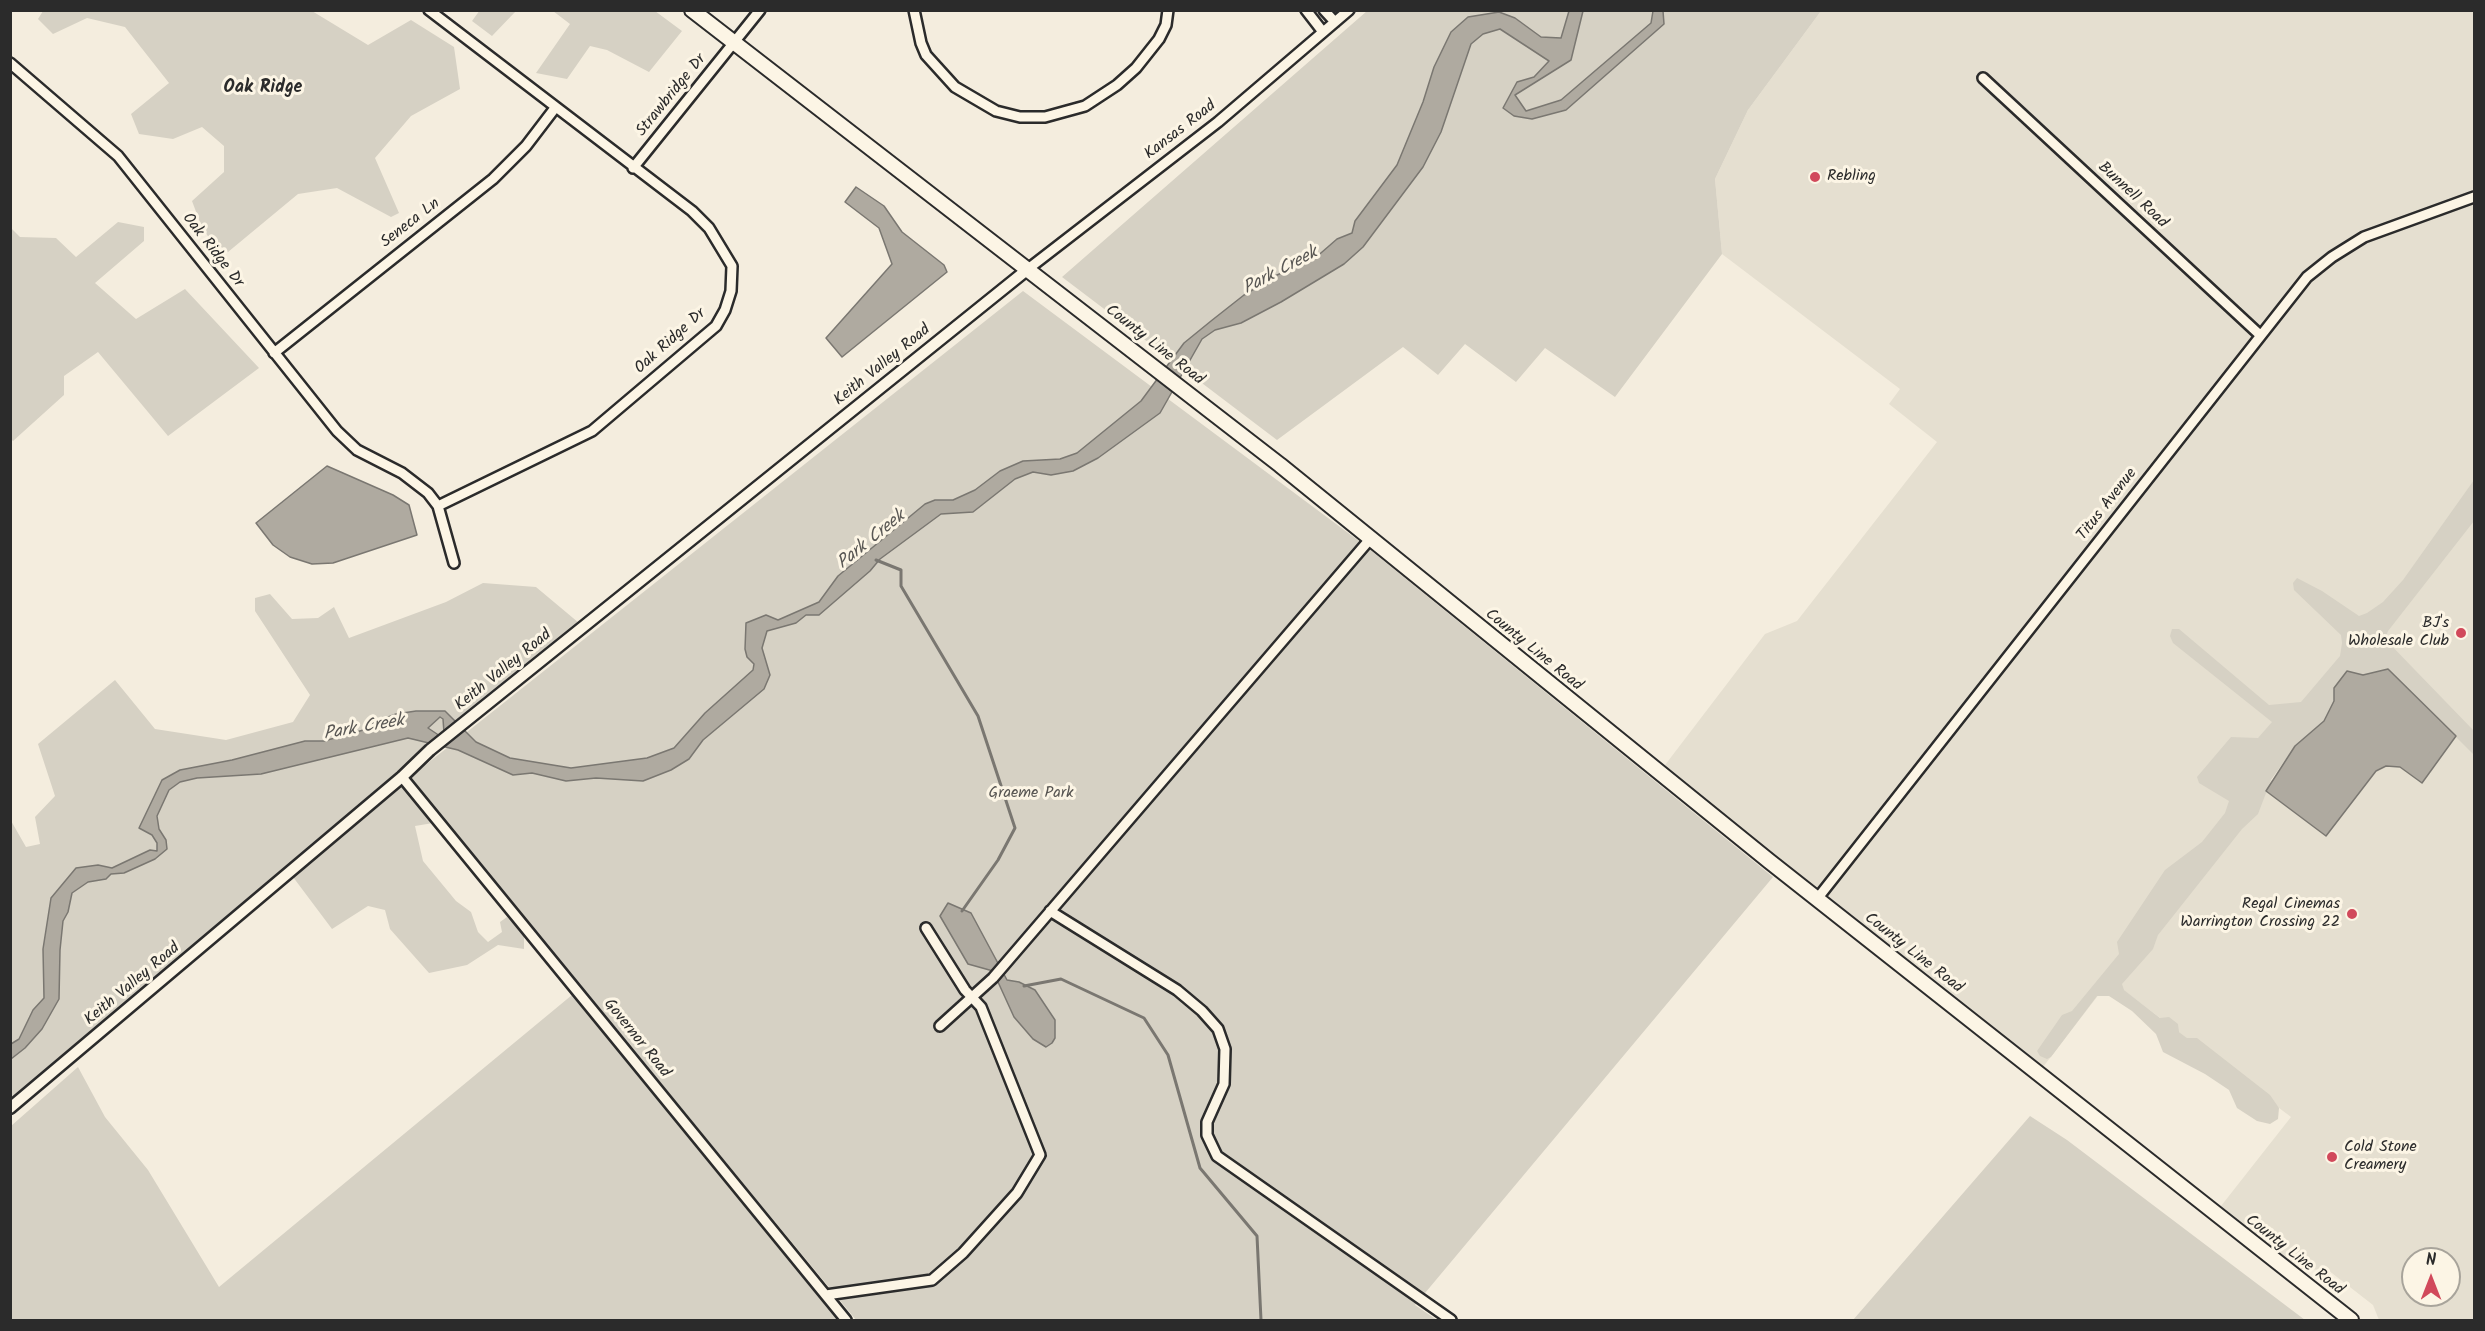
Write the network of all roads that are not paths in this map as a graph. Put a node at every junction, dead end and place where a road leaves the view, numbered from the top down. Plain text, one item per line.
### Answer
1 (429, 10) edge
2 (692, 10) edge
3 (760, 10) edge
4 (914, 10) edge
5 (1168, 10) edge
6 (1306, 10) edge
7 (1324, 10) edge
8 (1349, 10) edge
9 (1335, 22) junction
10 (1323, 32) junction
11 (733, 42) junction
12 (10, 63) edge
13 (1983, 78) dead end
14 (555, 108) junction
15 (633, 168) junction
16 (2475, 197) edge
17 (1028, 269) junction
18 (2260, 335) junction
19 (274, 353) junction
20 (438, 506) junction
21 (1371, 538) junction
22 (454, 563) dead end
23 (402, 777) junction
24 (1817, 899) junction
25 (1050, 912) junction
26 (926, 928) dead end
27 (972, 996) junction
28 (940, 1026) dead end
29 (10, 1108) edge
30 (826, 1295) junction
31 (846, 1320) edge
32 (1451, 1320) edge
33 (2351, 1320) edge

1 - 14 street, Oak Ridge Dr
2 - 11 main road, County Line Road
3 - 11 street, Strawbridge Dr
4 - 5 street
6 - 10 street
7 - 9 street
8 - 9 street, Kansas Road
9 - 10 street, Kansas Road
10 - 17 street, Kansas Road
11 - 15 street, Strawbridge Dr
11 - 17 main road, County Line Road
12 - 19 street, Oak Ridge Dr
13 - 18 street, Bunnell Road
14 - 15 street, Oak Ridge Dr
14 - 19 street, Seneca Ln
15 - 20 street, Oak Ridge Dr
16 - 18 street, Titus Avenue
17 - 21 main road, County Line Road
17 - 23 street, Keith Valley Road
18 - 24 street, Titus Avenue
19 - 20 street, Oak Ridge Dr
20 - 22 street, Oak Ridge Dr
21 - 24 main road, County Line Road
21 - 25 street
23 - 29 street, Keith Valley Road
23 - 30 street, Governor Road
24 - 33 main road, County Line Road
25 - 27 street
25 - 32 street
26 - 27 street
27 - 28 street
27 - 30 street
30 - 31 street, Governor Road

